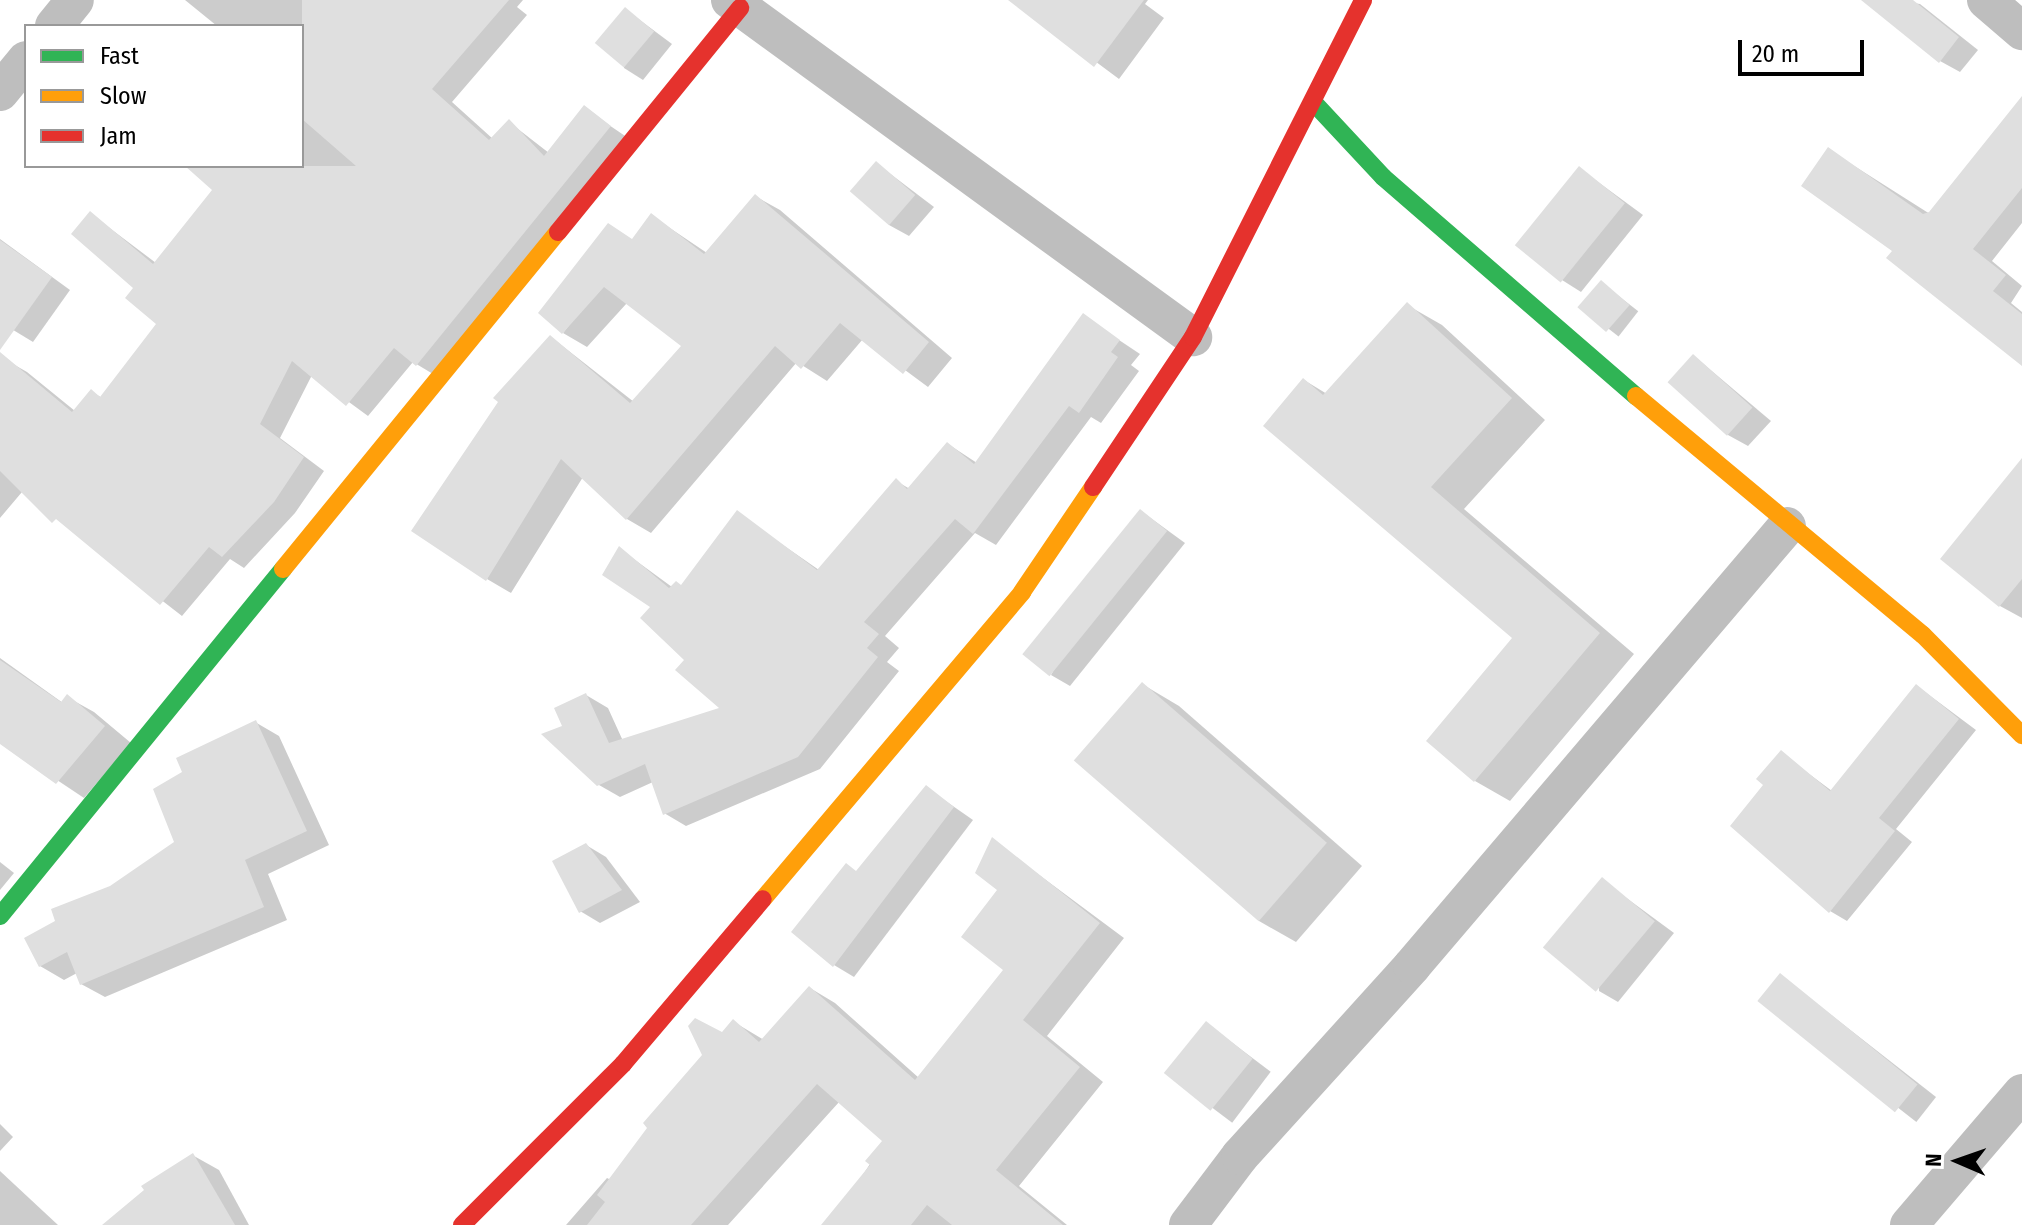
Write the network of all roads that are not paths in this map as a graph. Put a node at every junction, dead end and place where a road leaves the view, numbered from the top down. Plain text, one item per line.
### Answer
1 (75, 0) edge
2 (1363, 0) edge
3 (1986, 0) edge
4 (735, 4) edge
5 (56, 24) edge
6 (2022, 31) edge
7 (24, 62) edge
8 (0, 92) edge
9 (1315, 104) junction
10 (1193, 337) junction
11 (1787, 526) junction
12 (2022, 735) edge
13 (0, 916) edge
14 (2022, 1093) edge
15 (462, 1225) edge
16 (1188, 1225) edge
17 (1909, 1225) edge

1 - 5 street
2 - 9 street
3 - 6 street
4 - 10 street
4 - 13 street
7 - 8 street
9 - 10 street
9 - 11 street
10 - 15 street
11 - 12 street
11 - 16 street
14 - 17 street

